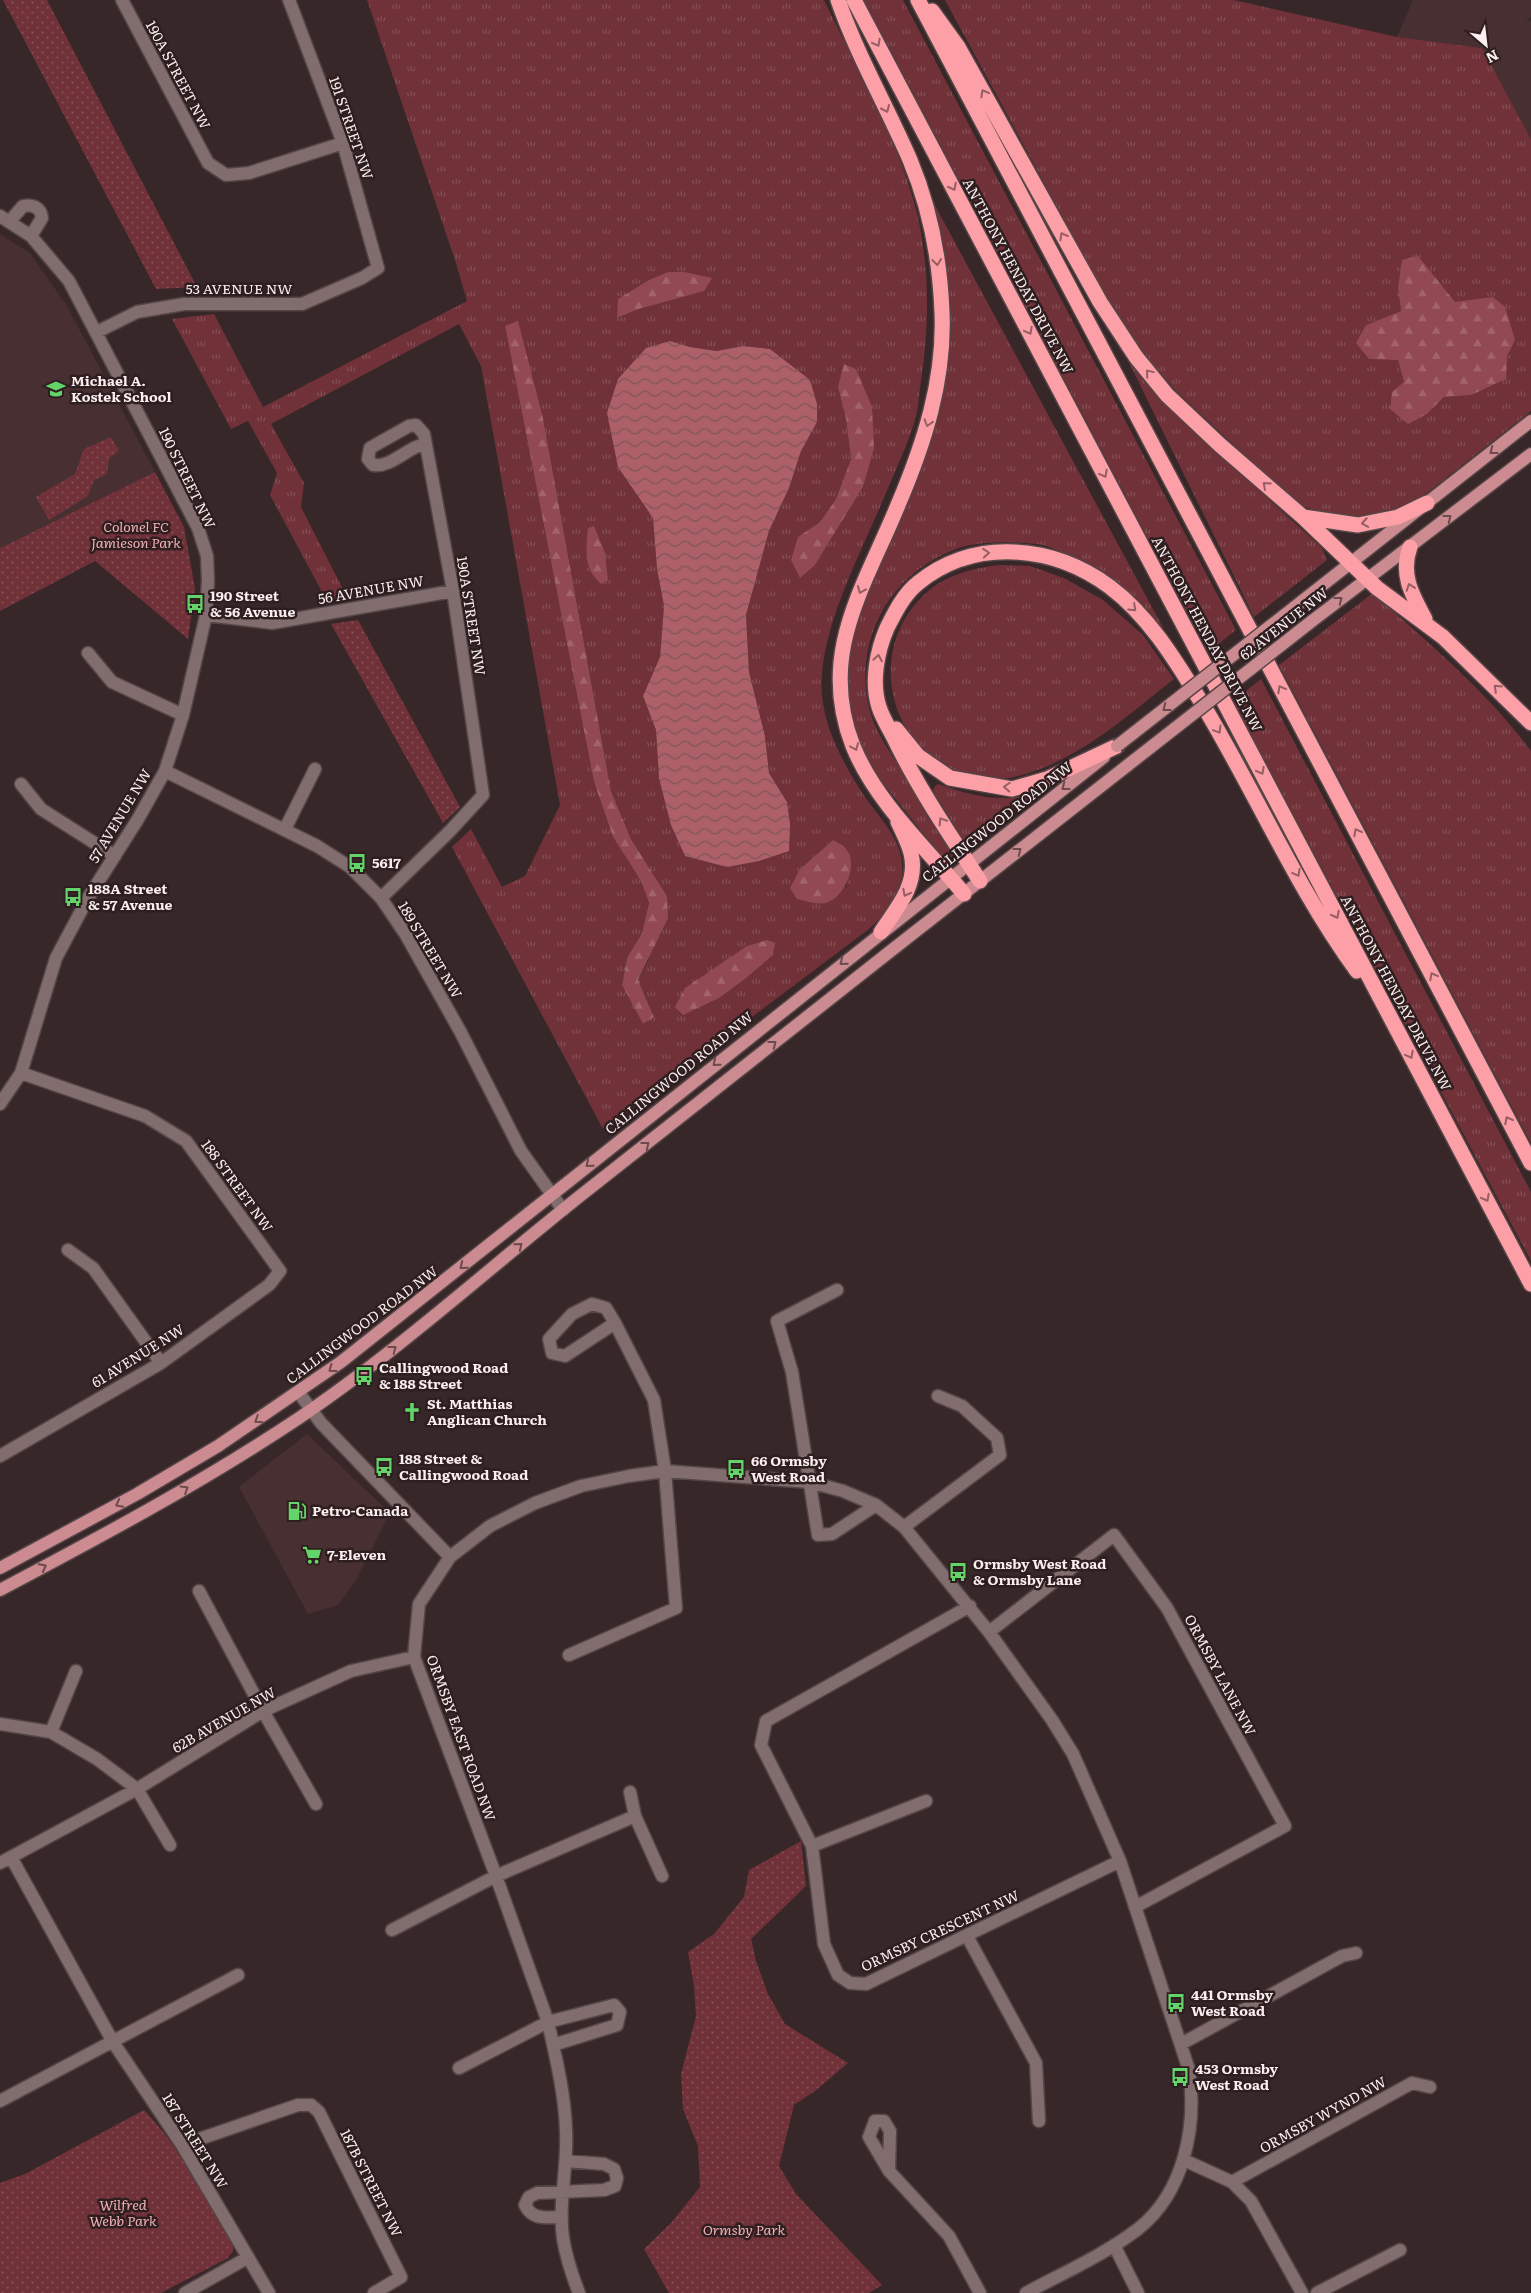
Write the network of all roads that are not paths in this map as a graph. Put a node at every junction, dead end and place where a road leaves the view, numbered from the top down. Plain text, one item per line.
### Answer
1 (122, 0) edge
2 (289, 0) edge
3 (838, 0) edge
4 (854, 0) edge
5 (918, 0) edge
6 (924, 0) edge
7 (342, 143) junction
8 (5, 219) edge
9 (32, 236) junction
10 (378, 268) joint
11 (97, 332) junction
12 (1531, 421) edge
13 (424, 444) dead end
14 (1531, 454) edge
15 (1427, 503) junction
16 (1303, 517) junction
17 (1410, 547) junction
18 (1350, 562) junction
19 (1367, 578) junction
20 (453, 591) junction
21 (206, 615) junction
22 (1428, 625) junction
23 (88, 653) dead end
24 (879, 706) junction
25 (183, 715) junction
26 (1531, 723) edge
27 (1117, 746) junction
28 (315, 769) dead end
29 (165, 771) junction
30 (20, 784) dead end
31 (895, 814) junction
32 (285, 829) junction
33 (115, 856) junction
34 (968, 862) junction
35 (950, 877) junction
36 (980, 881) junction
37 (964, 894) junction
38 (381, 898) junction
39 (881, 932) junction
40 (1387, 1012) junction
41 (21, 1073) junction
42 (0, 1104) edge
43 (1531, 1163) edge
44 (552, 1194) junction
45 (563, 1210) junction
46 (68, 1250) dead end
47 (280, 1271) joint
48 (1531, 1284) edge
49 (837, 1290) dead end
50 (615, 1323) junction
51 (161, 1363) junction
52 (299, 1393) junction
53 (938, 1396) dead end
54 (311, 1409) junction
55 (1, 1452) edge
56 (665, 1472) junction
57 (810, 1482) junction
58 (876, 1505) junction
59 (904, 1527) junction
60 (450, 1557) junction
61 (0, 1568) edge
62 (0, 1590) edge
63 (198, 1590) dead end
64 (970, 1606) junction
65 (989, 1632) junction
66 (569, 1655) dead end
67 (414, 1657) junction
68 (76, 1671) dead end
69 (263, 1711) junction
70 (0, 1724) edge
71 (51, 1732) junction
72 (137, 1789) junction
73 (630, 1792) dead end
74 (926, 1801) dead end
75 (316, 1804) dead end
76 (635, 1816) junction
77 (170, 1846) dead end
78 (812, 1846) junction
79 (6, 1860) edge
80 (1120, 1861) junction
81 (496, 1876) junction
82 (662, 1876) dead end
83 (1135, 1907) junction
84 (392, 1930) dead end
85 (966, 1936) junction
86 (1356, 1953) dead end
87 (238, 1975) dead end
88 (548, 2022) junction
89 (113, 2042) junction
90 (1181, 2044) junction
91 (553, 2045) junction
92 (459, 2068) dead end
93 (1430, 2087) dead end
94 (0, 2101) edge
95 (1040, 2121) dead end
96 (182, 2145) junction
97 (1184, 2160) junction
98 (566, 2161) junction
99 (889, 2171) dead end
100 (1232, 2182) junction
101 (564, 2193) junction
102 (562, 2217) junction
103 (1114, 2245) junction
104 (1400, 2250) dead end
105 (247, 2258) junction
106 (186, 2293) edge
107 (269, 2293) edge
108 (374, 2293) edge
109 (579, 2293) edge
110 (980, 2293) edge
111 (1026, 2293) edge
112 (1138, 2293) edge
113 (1302, 2293) edge
114 (1317, 2293) edge

1 - 7 street, 190A STREET NW
2 - 7 street, 191 STREET NW
3 -> 31 highway
4 -> 40 highway, ANTHONY HENDAY DRIVE NW
43 -> 5 highway
16 -> 6 highway
7 - 10 street, 191 STREET NW
8 - 9 street, 190 STREET NW
8 - 9 street, 190 STREET NW
9 - 11 street, 190 STREET NW
10 - 11 street, 53 AVENUE NW
11 - 21 street, 190 STREET NW
12 -> 15 main road
13 - 20 street, 190A STREET NW
17 -> 14 main road, 62 AVENUE NW
15 -> 16 highway
15 - 18 main road
16 - 18 highway
17 - 19 main road, 62 AVENUE NW
22 -> 17 highway
18 - 19 highway
18 -> 27 main road, CALLINGWOOD ROAD NW, bridge
19 - 22 highway
36 -> 19 main road, 62 AVENUE NW, bridge
20 - 21 street, 56 AVENUE NW
20 - 38 street, 190A STREET NW
21 - 25 street, 57 AVENUE NW
26 -> 22 highway
23 - 25 street
27 -> 24 highway
34 -> 24 highway
24 -> 40 highway
25 - 29 street, 57 AVENUE NW
27 -> 34 main road, CALLINGWOOD ROAD NW
28 - 32 street
29 - 32 street, 189 STREET NW
29 - 33 street, 57 AVENUE NW
30 - 33 street
31 - 35 highway
31 -> 39 highway
32 - 38 street, 189 STREET NW
33 - 41 street, 57 AVENUE NW
34 - 35 main road, CALLINGWOOD ROAD NW
34 - 36 highway
35 - 37 highway
35 - 39 main road, CALLINGWOOD ROAD NW
36 - 37 main road, 62 AVENUE NW
45 -> 37 main road
38 - 44 street, 189 STREET NW
39 -> 44 main road, CALLINGWOOD ROAD NW
40 -> 48 highway, ANTHONY HENDAY DRIVE NW
41 - 42 street, 57 AVENUE NW
41 - 47 street, 188 STREET NW
44 - 45 street, 189 STREET NW
44 -> 52 main road, CALLINGWOOD ROAD NW
54 -> 45 main road
46 - 51 street
47 - 51 street, 61 AVENUE NW
49 - 57 street
50 - 50 street
50 - 56 street
51 - 55 street, 61 AVENUE NW
52 - 54 street
52 -> 61 main road, CALLINGWOOD ROAD NW
53 - 59 street
54 - 60 street
62 -> 54 main road
56 - 57 street, ORMSBY EAST ROAD NW
56 - 60 street, ORMSBY EAST ROAD NW
56 - 66 street
57 - 58 street, ORMSBY EAST ROAD NW
57 - 58 street
58 - 59 street, ORMSBY EAST ROAD NW
59 - 64 street, ORMSBY EAST ROAD NW
60 - 67 street, ORMSBY EAST ROAD NW
63 - 69 street
64 - 65 street, ORMSBY EAST ROAD NW
64 - 78 street, ORMSBY CRESCENT NW
65 - 80 street, ORMSBY EAST ROAD NW
65 - 83 street, ORMSBY LANE NW
67 - 69 street, 62B AVENUE NW
67 - 81 street, ORMSBY EAST ROAD NW
68 - 71 street
69 - 72 street, 62B AVENUE NW
69 - 75 street
70 - 71 street
71 - 72 street
72 - 77 street
72 - 79 street, 62B AVENUE NW
73 - 76 street
74 - 78 street
76 - 81 street
76 - 82 street
78 - 85 street, ORMSBY CRESCENT NW
79 - 89 street, 187 STREET NW
80 - 83 street, ORMSBY EAST ROAD NW
80 - 85 street, ORMSBY CRESCENT NW
81 - 84 street
81 - 88 street, ORMSBY EAST ROAD NW
83 - 90 street, ORMSBY EAST ROAD NW
85 - 95 street
86 - 90 street
87 - 89 street
88 - 91 street, ORMSBY EAST ROAD NW
88 - 91 street
88 - 92 street
89 - 94 street
89 - 96 street, 187 STREET NW
90 - 97 street, ORMSBY EAST ROAD NW
91 - 98 street, ORMSBY EAST ROAD NW
93 - 100 street, ORMSBY WYND NW
96 - 105 street, 187 STREET NW
96 - 108 street, 187B STREET NW
97 - 100 street
97 - 103 street, ORMSBY EAST ROAD NW
98 - 101 street, ORMSBY EAST ROAD NW
98 - 101 street
99 - 110 street
100 - 113 street
101 - 102 street, ORMSBY EAST ROAD NW
101 - 102 street
102 - 109 street, ORMSBY EAST ROAD NW
103 - 111 street, ORMSBY EAST ROAD NW
103 - 112 street
104 - 114 street
105 - 106 street
105 - 107 street, 187 STREET NW

